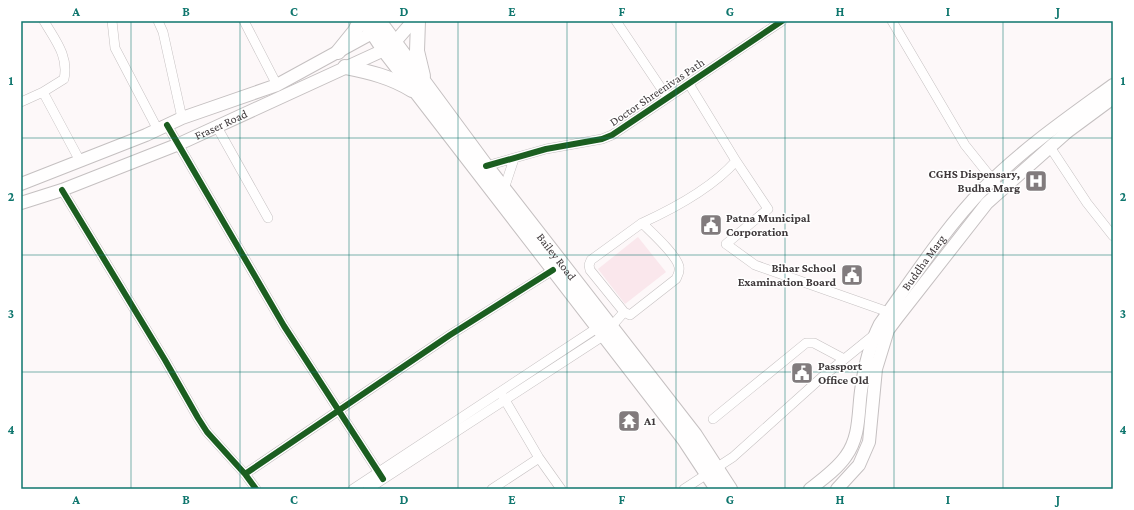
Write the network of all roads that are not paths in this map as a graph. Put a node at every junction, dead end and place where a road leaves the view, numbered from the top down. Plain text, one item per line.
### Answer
1 (44, 21) edge
2 (112, 21) edge
3 (158, 21) edge
4 (244, 21) edge
5 (360, 21) edge
6 (413, 21) edge
7 (418, 21) edge
8 (616, 21) edge
9 (782, 21) edge
10 (892, 21) edge
11 (377, 24) edge
12 (389, 46) junction
13 (338, 52) junction
14 (345, 67) junction
15 (688, 84) junction
16 (277, 85) junction
17 (1113, 85) edge
18 (424, 91) junction
19 (43, 92) junction
20 (667, 97) junction
21 (1113, 98) edge
22 (21, 102) edge
23 (182, 118) junction
24 (217, 127) junction
25 (162, 128) junction
26 (179, 144) junction
27 (1050, 147) junction
28 (514, 159) junction
29 (80, 161) junction
30 (736, 161) junction
31 (486, 166) junction
32 (993, 180) junction
33 (21, 184) edge
34 (504, 189) junction
35 (62, 190) junction
36 (1001, 190) junction
37 (21, 203) edge
38 (268, 218) dead end
39 (642, 223) junction
40 (1113, 236) edge
41 (552, 270) junction
42 (624, 312) junction
43 (893, 314) junction
44 (604, 331) junction
45 (874, 335) junction
46 (844, 358) junction
47 (503, 396) junction
48 (338, 410) junction
49 (713, 419) dead end
50 (540, 458) junction
51 (712, 471) junction
52 (384, 473) junction
53 (245, 474) junction
54 (256, 489) edge
55 (353, 489) edge
56 (368, 489) edge
57 (492, 489) edge
58 (561, 489) edge
59 (684, 489) edge
60 (717, 489) edge
61 (730, 489) edge
62 (810, 489) edge
63 (837, 489) edge

1 - 19 street
2 - 25 street
3 - 23 street
4 - 16 street
5 - 13 highway
6 - 12 main road
7 - 18 highway
8 - 20 street
9 - 15 street, Doctor Shreenivas Path
10 - 32 street
11 - 12 highway, Bailey Road
11 - 13 main road, Fraser Road
12 - 14 main road, Fraser Road
12 - 18 highway, Bailey Road
13 - 16 main road, Fraser Road
14 - 18 highway
14 - 24 main road, Fraser Road
15 - 20 street, Doctor Shreenivas Path
15 - 30 street
16 - 23 main road, Fraser Road
17 - 32 main road, Buddha Marg
18 - 31 highway, Bailey Road
18 - 41 highway, Bailey Road
19 - 22 street
19 - 29 street
20 - 28 street, Doctor Shreenivas Path
21 - 27 main road, Buddha Marg
23 - 25 main road, Fraser Road
24 - 26 main road, Fraser Road
24 - 38 street
25 - 26 street
25 - 29 main road, Fraser Road
26 - 35 main road, Fraser Road
26 - 48 street
27 - 36 main road, Buddha Marg
27 - 40 street
28 - 31 street, Doctor Shreenivas Path
28 - 34 street
29 - 33 main road, Fraser Road
30 - 39 street
30 - 43 street
31 - 34 highway, Bailey Road
32 - 36 street
32 - 43 main road, Buddha Marg
34 - 44 highway, Bailey Road
35 - 37 main road, Fraser Road
35 - 53 street
36 - 43 main road, Buddha Marg
39 - 42 street
39 - 42 street
41 - 44 highway, Bailey Road
41 - 48 street
42 - 44 street
43 - 45 main road, Buddha Marg
43 - 63 main road, Buddha Marg
44 - 47 street
44 - 51 highway, Bailey Road
45 - 46 street
45 - 62 main road, Buddha Marg
46 - 49 street
46 - 51 street
47 - 50 street
47 - 52 street
48 - 52 street
48 - 53 street
50 - 57 street
50 - 58 street
51 - 59 street
51 - 60 highway, Bailey Road
51 - 61 highway, Bailey Road
52 - 55 street
52 - 56 street
53 - 54 street

